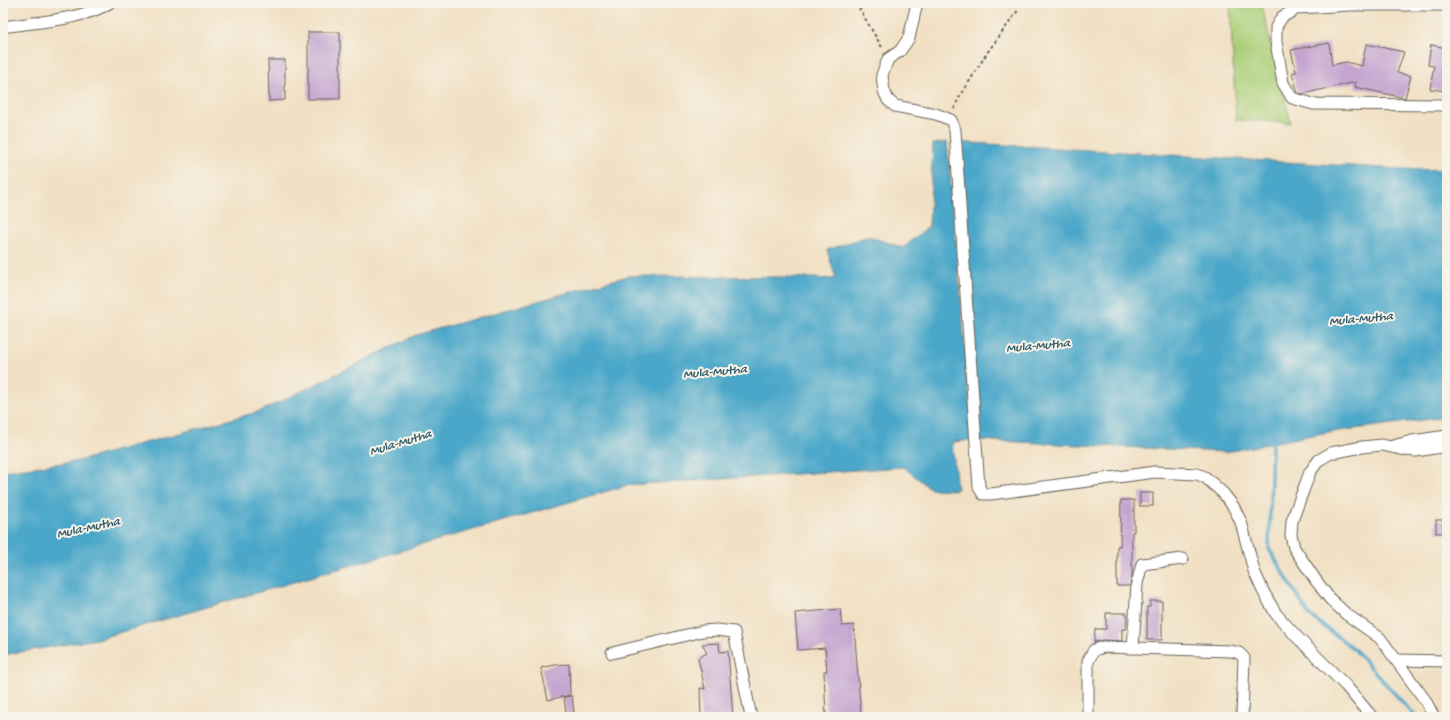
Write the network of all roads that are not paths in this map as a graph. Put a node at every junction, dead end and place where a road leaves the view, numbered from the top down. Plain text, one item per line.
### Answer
1 (109, 3) edge
2 (917, 3) edge
3 (1447, 5) edge
4 (3, 27) edge
5 (1447, 105) edge
6 (1447, 436) edge
7 (1393, 446) junction
8 (1447, 446) edge
9 (1183, 559) dead end
10 (1134, 648) junction
11 (612, 653) dead end
12 (1397, 660) junction
13 (1447, 661) edge
14 (751, 717) edge
15 (1088, 717) edge
16 (1242, 717) edge
17 (1372, 717) edge
18 (1434, 717) edge

1 - 4 street
2 - 17 street
3 - 5 street
6 - 7 street
7 - 8 street
7 - 12 street
9 - 10 street
10 - 15 street
10 - 16 street
11 - 14 street
12 - 13 street
12 - 18 street

